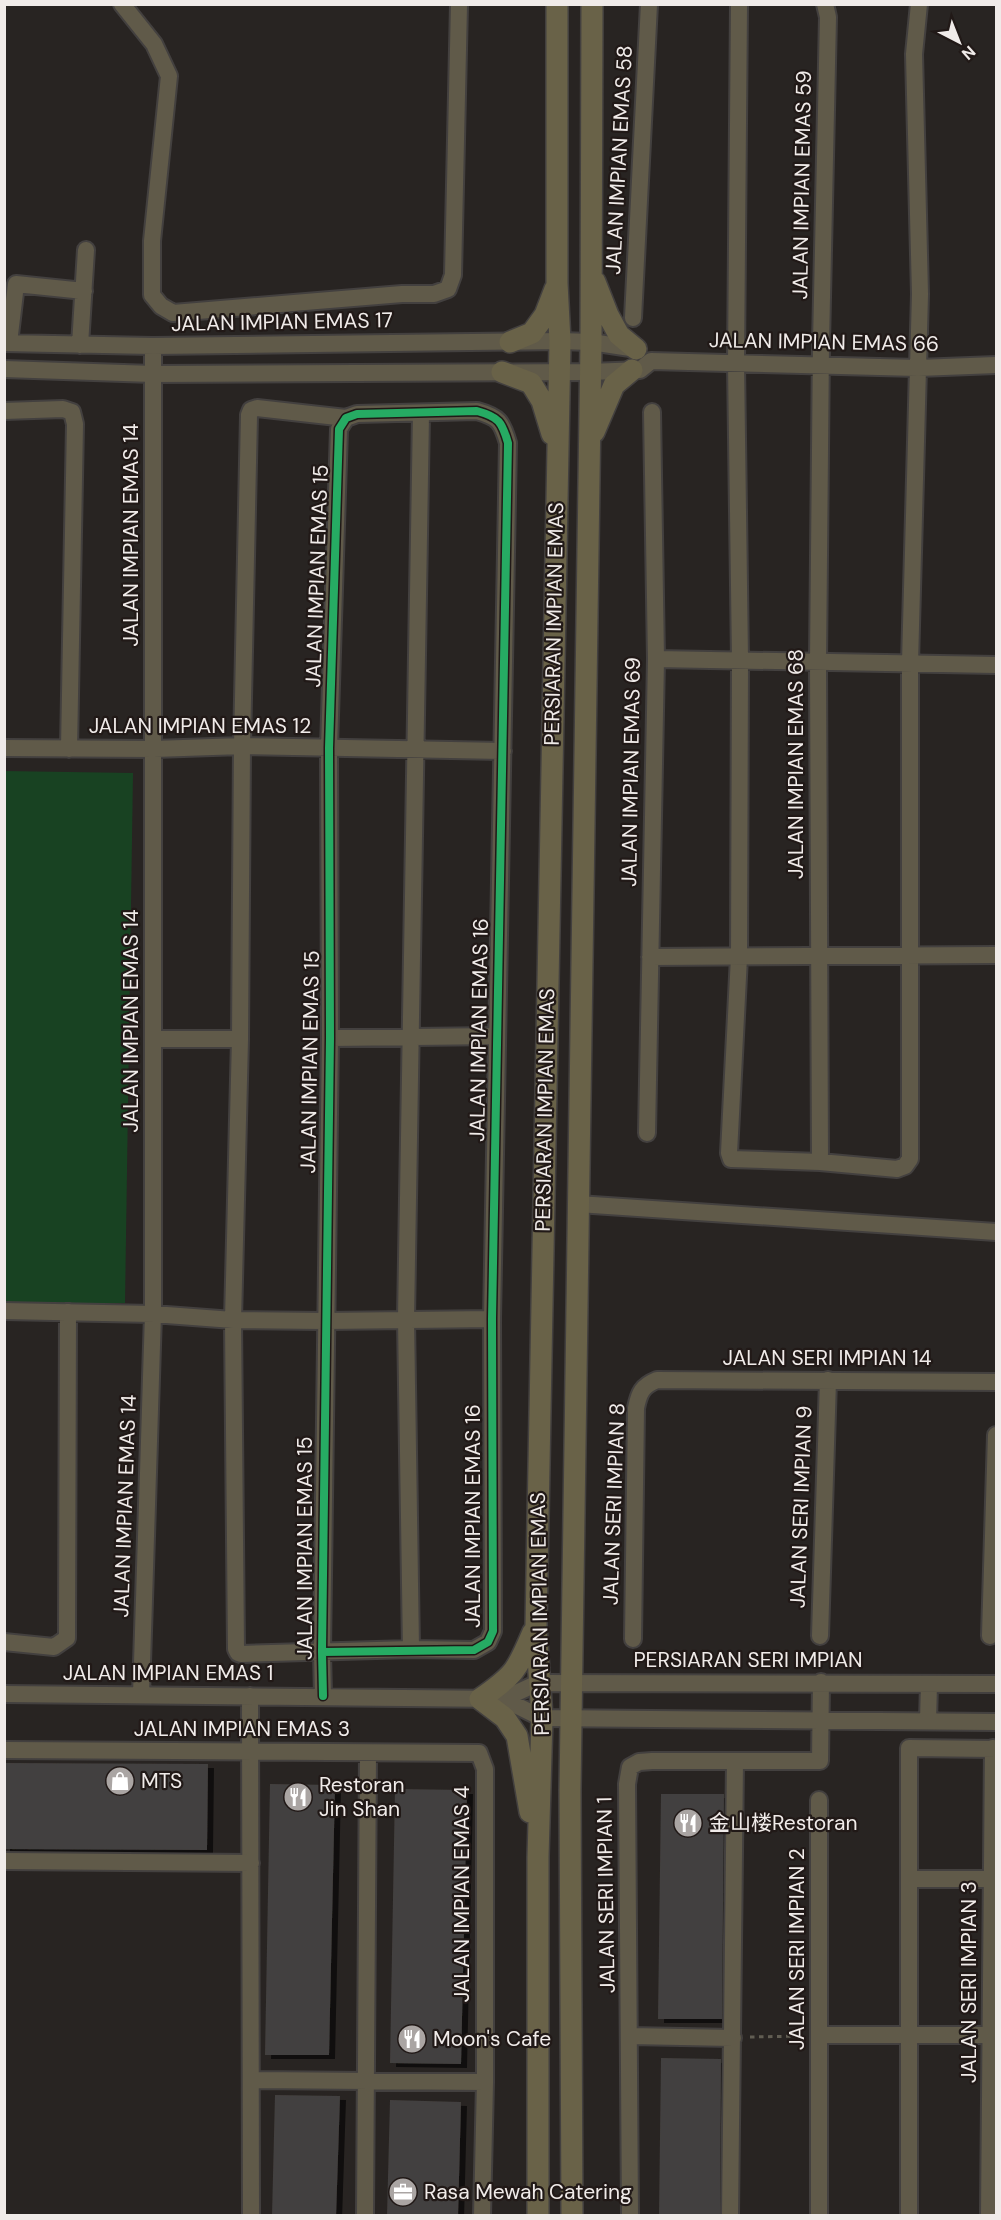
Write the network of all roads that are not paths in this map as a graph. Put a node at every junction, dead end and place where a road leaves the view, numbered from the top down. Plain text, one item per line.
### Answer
1 (122, 4) edge
2 (459, 4) edge
3 (557, 4) edge
4 (592, 4) edge
5 (649, 4) edge
6 (739, 4) edge
7 (825, 4) edge
8 (919, 4) edge
9 (86, 250) dead end
10 (591, 272) junction
11 (557, 283) junction
12 (84, 291) junction
13 (633, 318) dead end
14 (560, 341) junction
15 (510, 342) junction
16 (591, 342) junction
17 (7, 343) edge
18 (80, 345) junction
19 (153, 346) junction
20 (644, 355) junction
21 (736, 363) junction
22 (996, 365) edge
23 (821, 366) junction
24 (918, 368) junction
25 (4, 369) edge
26 (632, 370) junction
27 (559, 371) junction
28 (502, 372) junction
29 (590, 372) junction
30 (153, 374) junction
31 (4, 411) edge
32 (652, 412) dead end
33 (421, 414) junction
34 (342, 424) junction
35 (588, 447) junction
36 (557, 452) junction
37 (656, 659) junction
38 (740, 660) junction
39 (818, 662) junction
40 (910, 663) junction
41 (996, 665) edge
42 (242, 746) junction
43 (4, 748) edge
44 (329, 748) junction
45 (69, 749) junction
46 (154, 749) junction
47 (416, 750) junction
48 (504, 751) junction
49 (996, 955) edge
50 (820, 956) junction
51 (911, 956) junction
52 (650, 957) junction
53 (740, 957) junction
54 (497, 1036) junction
55 (330, 1038) junction
56 (410, 1038) junction
57 (153, 1039) junction
58 (240, 1039) junction
59 (647, 1133) dead end
60 (820, 1162) junction
61 (578, 1204) junction
62 (996, 1232) edge
63 (4, 1311) edge
64 (68, 1312) junction
65 (153, 1314) junction
66 (406, 1319) junction
67 (492, 1319) junction
68 (233, 1320) junction
69 (325, 1321) junction
70 (657, 1380) joint
71 (828, 1380) junction
72 (996, 1382) edge
73 (996, 1435) edge
74 (536, 1626) junction
75 (820, 1636) dead end
76 (990, 1636) dead end
77 (633, 1639) dead end
78 (4, 1642) edge
79 (411, 1649) junction
80 (322, 1652) junction
81 (821, 1682) junction
82 (538, 1683) junction
83 (572, 1683) junction
84 (929, 1684) junction
85 (996, 1684) edge
86 (4, 1694) edge
87 (141, 1695) junction
88 (250, 1696) junction
89 (323, 1696) junction
90 (480, 1699) junction
91 (503, 1699) junction
92 (542, 1718) junction
93 (572, 1718) junction
94 (821, 1720) junction
95 (928, 1721) junction
96 (996, 1722) edge
97 (995, 1748) edge
98 (4, 1750) edge
99 (250, 1752) junction
100 (369, 1752) junction
101 (479, 1753) joint
102 (735, 1761) junction
103 (819, 1800) dead end
104 (538, 1857) junction
105 (4, 1861) edge
106 (251, 1863) junction
107 (909, 1878) junction
108 (994, 1878) edge
109 (909, 2034) junction
110 (820, 2035) junction
111 (994, 2035) edge
112 (630, 2036) junction
113 (733, 2038) junction
114 (252, 2080) junction
115 (367, 2080) junction
116 (485, 2082) junction
117 (251, 2216) edge
118 (365, 2216) edge
119 (482, 2216) edge
120 (538, 2216) edge
121 (572, 2216) edge
122 (630, 2216) edge
123 (730, 2216) edge
124 (819, 2216) edge
125 (909, 2216) edge
126 (989, 2216) edge

1 - 2 street
3 - 11 main road, PERSIARAN IMPIAN EMAS
4 - 10 main road, PERSIARAN IMPIAN EMAS
5 - 13 street, JALAN IMPIAN EMAS 58
6 - 21 street
7 - 23 street, JALAN IMPIAN EMAS 59
8 - 24 street
9 - 12 street
10 - 16 main road, PERSIARAN IMPIAN EMAS
10 - 20 main road
11 - 14 main road, PERSIARAN IMPIAN EMAS
11 - 15 main road
12 - 17 street
12 - 18 street
14 - 15 street, JALAN IMPIAN EMAS 17
14 - 16 street, JALAN IMPIAN EMAS 17
14 - 27 main road, PERSIARAN IMPIAN EMAS
15 - 19 street, JALAN IMPIAN EMAS 17
16 - 20 street, JALAN IMPIAN EMAS 66
16 - 29 main road, PERSIARAN IMPIAN EMAS
17 - 18 street, JALAN IMPIAN EMAS 17
18 - 19 street, JALAN IMPIAN EMAS 17
19 - 30 street, JALAN IMPIAN EMAS 14
20 - 21 street, JALAN IMPIAN EMAS 66
20 - 26 street, JALAN IMPIAN EMAS 66
21 - 23 street, JALAN IMPIAN EMAS 66
21 - 38 street
22 - 24 street, JALAN IMPIAN EMAS 66
23 - 24 street, JALAN IMPIAN EMAS 66
23 - 39 street, JALAN IMPIAN EMAS 68
24 - 40 street
25 - 30 street
26 - 29 street, JALAN IMPIAN EMAS 66
26 - 35 main road
27 - 28 street
27 - 29 street, JALAN IMPIAN EMAS 66
27 - 36 main road, PERSIARAN IMPIAN EMAS
28 - 30 street
28 - 36 main road
29 - 35 main road, PERSIARAN IMPIAN EMAS
30 - 46 street, JALAN IMPIAN EMAS 14
31 - 45 street
32 - 37 street, JALAN IMPIAN EMAS 69
33 - 34 street, JALAN IMPIAN EMAS 16
33 - 47 street
33 - 48 street, JALAN IMPIAN EMAS 16
34 - 42 street, JALAN IMPIAN EMAS 16
34 - 44 street, JALAN IMPIAN EMAS 15
35 - 61 main road, PERSIARAN IMPIAN EMAS
36 - 74 main road, PERSIARAN IMPIAN EMAS
37 - 38 street
37 - 52 street, JALAN IMPIAN EMAS 69
38 - 39 street
38 - 53 street
39 - 40 street
39 - 50 street, JALAN IMPIAN EMAS 68
40 - 41 street
40 - 51 street
42 - 44 street, JALAN IMPIAN EMAS 12
42 - 46 street, JALAN IMPIAN EMAS 12
42 - 58 street, JALAN IMPIAN EMAS 16
43 - 45 street, JALAN IMPIAN EMAS 12
44 - 47 street, JALAN IMPIAN EMAS 12
44 - 55 street, JALAN IMPIAN EMAS 15
45 - 46 street, JALAN IMPIAN EMAS 12
46 - 57 street, JALAN IMPIAN EMAS 14
47 - 48 street, JALAN IMPIAN EMAS 12
47 - 56 street
48 - 54 street, JALAN IMPIAN EMAS 16
49 - 51 street
50 - 51 street
50 - 53 street
50 - 60 street, JALAN IMPIAN EMAS 68
51 - 60 street
52 - 53 street
52 - 59 street, JALAN IMPIAN EMAS 69
53 - 60 street
54 - 56 street
54 - 67 street, JALAN IMPIAN EMAS 16
55 - 56 street
55 - 69 street, JALAN IMPIAN EMAS 15
56 - 66 street
57 - 58 street
57 - 65 street, JALAN IMPIAN EMAS 14
58 - 68 street, JALAN IMPIAN EMAS 16
61 - 62 street
61 - 83 main road, PERSIARAN IMPIAN EMAS
63 - 64 street
64 - 65 street
64 - 78 street
65 - 68 street
65 - 87 street, JALAN IMPIAN EMAS 14
66 - 67 street
66 - 69 street
66 - 79 street
67 - 79 street, JALAN IMPIAN EMAS 16
68 - 69 street
68 - 80 street, JALAN IMPIAN EMAS 16
69 - 80 street, JALAN IMPIAN EMAS 15
70 - 71 street, JALAN SERI IMPIAN 14
70 - 77 street, JALAN SERI IMPIAN 8
71 - 72 street, JALAN SERI IMPIAN 14
71 - 75 street, JALAN SERI IMPIAN 9
73 - 76 street
74 - 82 main road, PERSIARAN IMPIAN EMAS
74 - 90 main road
79 - 80 street, JALAN IMPIAN EMAS 16
80 - 89 street, JALAN IMPIAN EMAS 15
81 - 83 street, PERSIARAN SERI IMPIAN
81 - 84 street, PERSIARAN SERI IMPIAN
81 - 94 street
82 - 83 street, PERSIARAN SERI IMPIAN
82 - 91 street, PERSIARAN SERI IMPIAN
82 - 92 main road, PERSIARAN IMPIAN EMAS
83 - 93 main road, PERSIARAN IMPIAN EMAS
84 - 85 street, PERSIARAN SERI IMPIAN
84 - 95 street
86 - 87 street, JALAN IMPIAN EMAS 1
87 - 88 street, JALAN IMPIAN EMAS 1
88 - 89 street, JALAN IMPIAN EMAS 1
88 - 99 street
89 - 90 street, JALAN IMPIAN EMAS 1
90 - 91 street, JALAN IMPIAN EMAS 1
90 - 104 main road
91 - 92 street, JALAN IMPIAN EMAS 1
92 - 93 street
92 - 104 main road, PERSIARAN IMPIAN EMAS
93 - 94 street
93 - 121 main road, PERSIARAN IMPIAN EMAS
94 - 95 street
94 - 102 street, JALAN SERI IMPIAN 1
95 - 96 street
97 - 107 street
97 - 108 street, JALAN SERI IMPIAN 3
98 - 99 street, JALAN IMPIAN EMAS 3
99 - 100 street, JALAN IMPIAN EMAS 3
99 - 106 street
100 - 101 street, JALAN IMPIAN EMAS 3
100 - 115 street
101 - 116 street, JALAN IMPIAN EMAS 4
102 - 112 street, JALAN SERI IMPIAN 1
102 - 113 street
103 - 110 street, JALAN SERI IMPIAN 2
104 - 120 main road, PERSIARAN IMPIAN EMAS
105 - 106 street
106 - 114 street
107 - 108 street
107 - 109 street
108 - 111 street, JALAN SERI IMPIAN 3
109 - 110 street
109 - 111 street
109 - 125 street
110 - 124 street, JALAN SERI IMPIAN 2
111 - 126 street, JALAN SERI IMPIAN 3
112 - 113 street
112 - 122 street, JALAN SERI IMPIAN 1
113 - 123 street
114 - 115 street
114 - 117 street
115 - 116 street
115 - 118 street
116 - 119 street, JALAN IMPIAN EMAS 4

